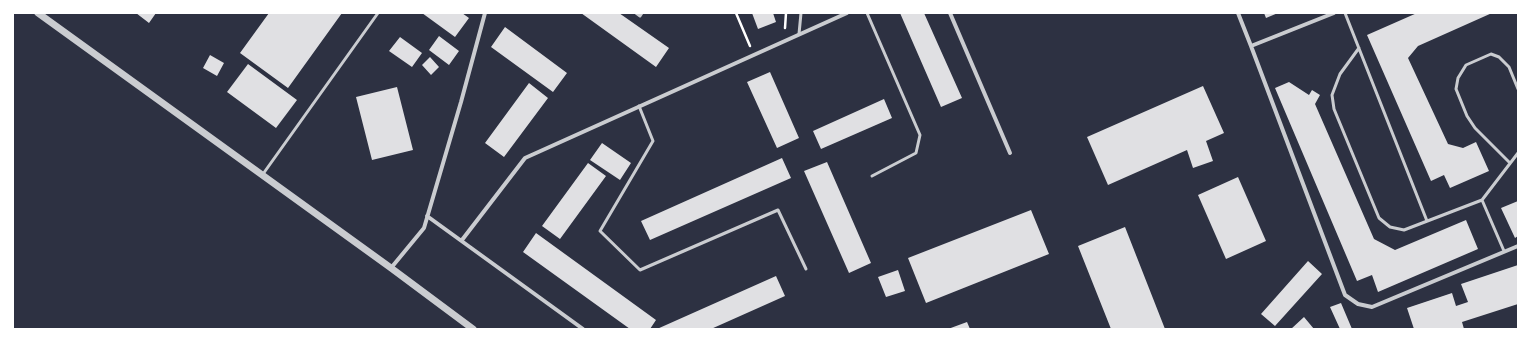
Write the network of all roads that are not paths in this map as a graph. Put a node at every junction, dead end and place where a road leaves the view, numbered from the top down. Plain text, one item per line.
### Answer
1 (38, 13) edge
2 (378, 13) edge
3 (485, 13) edge
4 (636, 13) edge
5 (642, 13) edge
6 (801, 13) edge
7 (847, 13) edge
8 (867, 13) edge
9 (950, 13) edge
10 (1238, 13) edge
11 (1334, 13) edge
12 (1345, 13) edge
13 (799, 34) junction
14 (1250, 46) junction
15 (1359, 48) junction
16 (1518, 89) edge
17 (639, 106) junction
18 (1010, 153) dead end
19 (1518, 153) edge
20 (1510, 163) junction
21 (262, 176) junction
22 (872, 176) dead end
23 (1482, 200) junction
24 (427, 216) junction
25 (1427, 221) junction
26 (462, 240) junction
27 (1518, 246) edge
28 (1504, 250) junction
29 (391, 268) junction
30 (806, 269) dead end
31 (473, 329) edge
32 (583, 329) edge

1 - 21 street
2 - 21 lane
3 - 24 street
4 - 5 lane
6 - 13 lane
7 - 13 street
8 - 22 lane
9 - 18 street
10 - 14 street
11 - 14 street
12 - 15 lane
13 - 17 street
14 - 28 street
15 - 25 lane
15 - 25 lane
16 - 20 lane
17 - 26 street
17 - 30 lane
19 - 20 lane
20 - 23 lane
21 - 29 street
23 - 25 lane
23 - 28 lane
24 - 26 street
24 - 29 street
26 - 32 street
27 - 28 street
29 - 31 street

